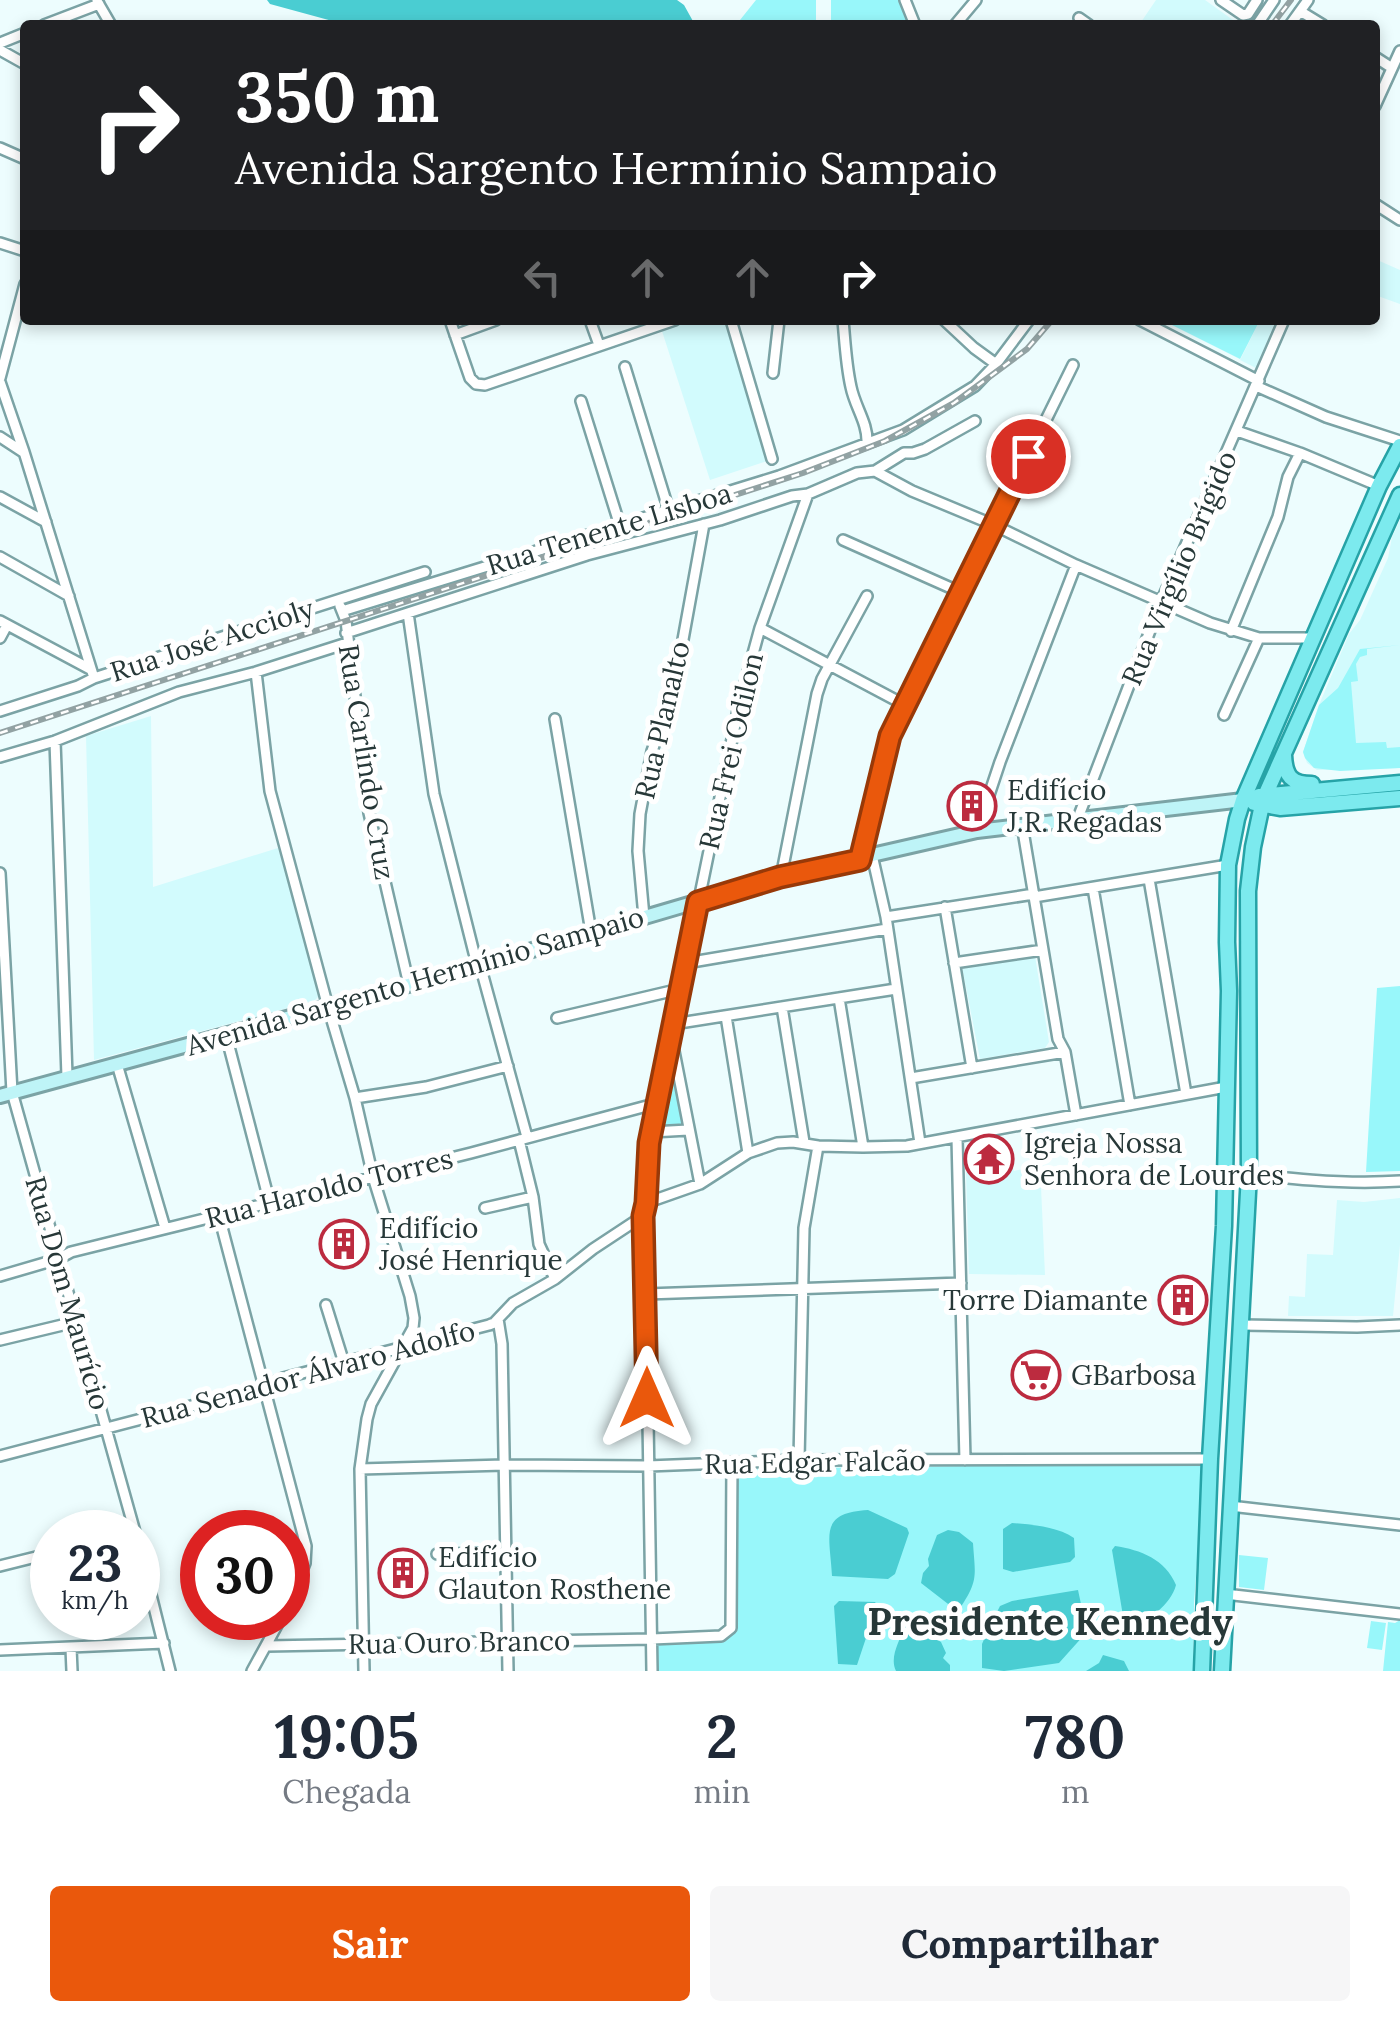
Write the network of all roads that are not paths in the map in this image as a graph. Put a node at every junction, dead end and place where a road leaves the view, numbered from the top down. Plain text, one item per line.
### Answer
1 (976, 0) edge
2 (1221, 0) edge
3 (1257, 0) edge
4 (1308, 0) edge
5 (98, 2) edge
6 (1300, 11) junction
7 (1080, 18) dead end
8 (56, 20) edge
9 (959, 20) edge
10 (1083, 20) edge
11 (1294, 20) edge
12 (1315, 20) edge
13 (1400, 51) edge
14 (1380, 62) edge
15 (1391, 72) junction
16 (1400, 84) edge
17 (1380, 95) edge
18 (20, 303) edge
19 (452, 325) edge
20 (482, 325) edge
21 (592, 325) edge
22 (659, 325) edge
23 (732, 325) edge
24 (779, 325) edge
25 (844, 325) edge
26 (949, 325) edge
27 (1025, 325) edge
28 (1149, 325) edge
29 (1282, 325) edge
30 (455, 335) junction
31 (600, 345) junction
32 (996, 364) junction
33 (1073, 365) dead end
34 (625, 367) dead end
35 (773, 373) dead end
36 (0, 380) edge
37 (1257, 383) junction
38 (581, 401) dead end
39 (975, 421) dead end
40 (1236, 430) junction
41 (0, 437) edge
42 (873, 440) junction
43 (1400, 444) edge
44 (24, 452) junction
45 (1300, 453) junction
46 (772, 459) dead end
47 (875, 471) junction
48 (1379, 486) junction
49 (808, 494) junction
50 (1400, 495) edge
51 (0, 496) edge
52 (669, 510) junction
53 (46, 522) junction
54 (704, 524) junction
55 (994, 525) junction
56 (620, 526) junction
57 (843, 540) dead end
58 (1354, 544) junction
59 (1373, 552) junction
60 (0, 557) edge
61 (1076, 565) junction
62 (426, 572) dead end
63 (960, 592) junction
64 (69, 596) junction
65 (867, 596) dead end
66 (338, 598) junction
67 (1162, 602) junction
68 (342, 611) junction
69 (408, 614) junction
70 (4, 623) edge
71 (760, 628) junction
72 (1231, 630) junction
73 (0, 638) edge
74 (347, 638) junction
75 (1259, 638) junction
76 (1312, 638) junction
77 (831, 664) junction
78 (256, 672) junction
79 (92, 674) junction
80 (0, 698) edge
81 (905, 705) junction
82 (2, 711) edge
83 (1224, 715) dead end
84 (555, 719) dead end
85 (55, 741) junction
86 (1284, 754) junction
87 (0, 757) edge
88 (1400, 783) edge
89 (1358, 787) junction
90 (1400, 798) edge
91 (1243, 800) junction
92 (1264, 800) junction
93 (1078, 818) junction
94 (1022, 825) junction
95 (978, 831) junction
96 (866, 857) junction
97 (1228, 865) junction
98 (0, 873) edge
99 (780, 877) junction
100 (1150, 879) junction
101 (1093, 888) junction
102 (1034, 896) junction
103 (698, 902) junction
104 (945, 907) junction
105 (644, 917) junction
106 (886, 918) junction
107 (887, 929) junction
108 (591, 932) junction
109 (1042, 950) junction
110 (686, 963) junction
111 (954, 963) junction
112 (478, 966) junction
113 (408, 985) junction
114 (680, 989) junction
115 (896, 989) junction
116 (839, 998) junction
117 (328, 1007) junction
118 (782, 1007) junction
119 (726, 1016) junction
120 (557, 1018) dead end
121 (673, 1024) junction
122 (226, 1035) junction
123 (672, 1038) junction
124 (1065, 1052) junction
125 (117, 1064) junction
126 (508, 1066) junction
127 (972, 1068) junction
128 (67, 1076) junction
129 (910, 1078) junction
130 (1226, 1087) junction
131 (6, 1094) edge
132 (1186, 1094) junction
133 (355, 1098) junction
134 (658, 1103) junction
135 (1130, 1104) junction
136 (1076, 1115) junction
137 (688, 1130) junction
138 (652, 1132) junction
139 (523, 1138) junction
140 (957, 1138) junction
141 (804, 1142) junction
142 (920, 1143) junction
143 (818, 1146) junction
144 (863, 1147) junction
145 (748, 1153) junction
146 (1225, 1171) junction
147 (1249, 1174) junction
148 (374, 1177) junction
149 (1400, 1180) edge
150 (700, 1184) junction
151 (533, 1197) junction
152 (646, 1203) junction
153 (270, 1204) junction
154 (484, 1208) dead end
155 (220, 1216) junction
156 (643, 1216) junction
157 (165, 1228) junction
158 (58, 1259) junction
159 (0, 1276) edge
160 (555, 1279) junction
161 (961, 1283) junction
162 (802, 1287) junction
163 (646, 1294) junction
164 (326, 1305) dead end
165 (498, 1319) junction
166 (75, 1322) junction
167 (1242, 1325) junction
168 (1400, 1325) edge
169 (0, 1340) edge
170 (400, 1348) junction
171 (344, 1363) junction
172 (264, 1387) junction
173 (106, 1429) junction
174 (0, 1456) edge
175 (1210, 1459) junction
176 (799, 1460) junction
177 (965, 1460) junction
178 (732, 1462) junction
179 (504, 1465) junction
180 (648, 1466) junction
181 (360, 1469) junction
182 (1230, 1506) junction
183 (128, 1510) edge
184 (296, 1510) edge
185 (1400, 1525) edge
186 (506, 1553) junction
187 (437, 1554) dead end
188 (30, 1558) edge
189 (0, 1566) edge
190 (1226, 1589) junction
191 (1400, 1614) edge
192 (160, 1628) edge
193 (652, 1639) junction
194 (270, 1640) edge
195 (508, 1642) junction
196 (164, 1644) junction
197 (364, 1644) junction
198 (267, 1646) junction
199 (70, 1648) junction
200 (0, 1650) edge
201 (72, 1671) edge
202 (170, 1671) edge
203 (252, 1671) edge
204 (364, 1671) edge
205 (508, 1671) edge
206 (652, 1671) edge
207 (1202, 1671) edge
208 (1222, 1671) edge

1 - 9 street
2 - 3 street
4 - 6 street
5 - 8 street
6 - 11 street
6 - 12 street
7 - 10 street
13 - 15 street
14 - 15 street
15 - 16 street
15 - 17 street
18 - 36 street
19 - 30 street
20 - 30 street
21 - 31 street
22 - 31 street
23 - 46 street
24 - 35 street
25 - 42 street
26 - 32 street
27 - 32 street
28 - 37 street
29 - 37 street, Rua Virgílio Brígido
30 - 31 street
32 - 42 street, Rua Tenente Lisboa
33 - 55 street
34 - 52 street
36 - 44 street
37 - 40 street, Rua Virgílio Brígido
37 - 43 street
38 - 56 street
39 - 47 street, Rua José Accioly
40 - 45 street
40 - 67 street, Rua Virgílio Brígido
41 - 44 street
42 - 52 street, Rua Tenente Lisboa
43 - 48 main road
44 - 53 street
45 - 48 street
45 - 72 street
47 - 49 street, Rua José Accioly
47 - 55 street
48 - 58 main road
49 - 54 street, Rua José Accioly
49 - 71 street, Rua Frei Odilon
50 - 59 main road
51 - 53 street
52 - 56 street, Rua Tenente Lisboa
53 - 64 street
54 - 69 street, Rua José Accioly
54 - 105 street, Rua Planalto
55 - 61 street
55 - 63 street
56 - 68 street, Rua Tenente Lisboa
57 - 63 street
58 - 59 main road
58 - 76 main road
59 - 86 main road
60 - 64 street
61 - 67 street
61 - 95 street
62 - 66 street, Rua José Accioly
63 - 81 street
64 - 79 street
65 - 77 street
66 - 68 street, Rua Carlindo Cruz
66 - 79 street, Rua José Accioly
67 - 72 street
67 - 93 street, Rua Virgílio Brígido
68 - 74 street, Rua Carlindo Cruz
69 - 74 street, Rua José Accioly
69 - 112 street
70 - 73 street
70 - 79 street
71 - 77 street
71 - 103 street, Rua Frei Odilon
72 - 75 street
74 - 78 street, Rua José Accioly
74 - 113 street, Rua Carlindo Cruz
75 - 76 street
75 - 83 street
76 - 91 main road
77 - 81 street
77 - 99 street
78 - 85 street, Rua José Accioly
78 - 117 street
79 - 82 street, Rua José Accioly
80 - 82 street
81 - 96 street
84 - 108 street
85 - 87 street, Rua José Accioly
85 - 128 street
86 - 89 main road
86 - 92 main road
88 - 89 main road, Avenida Sargento Hermínio Sampaio
89 - 92 main road, Avenida Sargento Hermínio Sampaio
90 - 92 main road, Avenida Sargento Hermínio Sampaio
91 - 92 main road, Avenida Sargento Hermínio Sampaio
91 - 93 main road, Avenida Sargento Hermínio Sampaio
91 - 97 main road
92 - 147 main road
93 - 94 main road, Avenida Sargento Hermínio Sampaio
94 - 95 main road, Avenida Sargento Hermínio Sampaio
94 - 102 street
95 - 96 main road, Avenida Sargento Hermínio Sampaio
96 - 99 main road, Avenida Sargento Hermínio Sampaio
96 - 106 street
97 - 100 street
97 - 130 main road
98 - 131 street, Rua Dom Maurício
99 - 103 main road, Avenida Sargento Hermínio Sampaio
100 - 101 street
100 - 132 street
101 - 102 street
101 - 135 street
102 - 104 street
102 - 109 street
103 - 105 main road, Avenida Sargento Hermínio Sampaio
103 - 110 street, Rua Frei Odilon
104 - 106 street
104 - 111 street
105 - 108 main road, Avenida Sargento Hermínio Sampaio
106 - 107 street
107 - 110 street
107 - 115 street
108 - 112 main road, Avenida Sargento Hermínio Sampaio
109 - 111 street
109 - 124 street
110 - 114 street, Rua Frei Odilon
111 - 127 street
112 - 113 main road, Avenida Sargento Hermínio Sampaio
112 - 126 street
113 - 117 main road, Avenida Sargento Hermínio Sampaio
114 - 120 street
114 - 121 street, Rua Frei Odilon
115 - 116 street
115 - 129 street
116 - 118 street
116 - 144 street
117 - 122 main road, Avenida Sargento Hermínio Sampaio
117 - 133 street
118 - 119 street
118 - 141 street
119 - 121 street
119 - 145 street
121 - 123 street, Rua Frei Odilon
122 - 125 main road, Avenida Sargento Hermínio Sampaio
122 - 153 street
123 - 134 street, Rua Frei Odilon
123 - 137 street
124 - 127 street
124 - 136 street
125 - 128 main road, Avenida Sargento Hermínio Sampaio
125 - 157 street
126 - 133 street
126 - 139 street
127 - 129 street
128 - 131 main road, Avenida Sargento Hermínio Sampaio
129 - 142 street
130 - 132 street
130 - 146 main road
131 - 158 street, Rua Dom Maurício
132 - 135 street
133 - 148 street
134 - 138 street, Rua Frei Odilon
134 - 139 street, Rua Haroldo Torres
135 - 136 street
136 - 140 street
137 - 138 street
137 - 150 street
138 - 152 street, Rua Frei Odilon
139 - 148 street, Rua Haroldo Torres
139 - 151 street
140 - 142 street
140 - 161 street
141 - 143 street
141 - 145 street
142 - 144 street
143 - 144 street
143 - 162 street
145 - 150 street
146 - 147 street
146 - 175 main road
147 - 149 street
147 - 167 main road
148 - 153 street, Rua Haroldo Torres
148 - 170 street
150 - 152 street
151 - 154 street
151 - 160 street
152 - 156 street, Rua Frei Odilon
153 - 155 street, Rua Haroldo Torres
155 - 157 street, Rua Haroldo Torres
155 - 172 street
156 - 160 street, Rua Senador Álvaro Adolfo
156 - 163 street, Rua Frei Odilon
157 - 158 street, Rua Haroldo Torres
158 - 159 street, Rua Haroldo Torres
158 - 166 street, Rua Dom Maurício
160 - 165 street, Rua Senador Álvaro Adolfo
161 - 162 street
161 - 177 street
162 - 163 street
162 - 176 street
163 - 180 street, Rua Frei Odilon
164 - 171 street
165 - 170 street, Rua Senador Álvaro Adolfo
165 - 179 street
166 - 169 street
166 - 173 street, Rua Dom Maurício
167 - 168 street
167 - 182 main road
170 - 171 street, Rua Senador Álvaro Adolfo
170 - 181 street
171 - 172 street, Rua Senador Álvaro Adolfo
172 - 173 street, Rua Senador Álvaro Adolfo
172 - 184 street
173 - 174 street, Rua Senador Álvaro Adolfo
173 - 183 street, Rua Dom Maurício
175 - 177 street, Rua Edgar Falcão
175 - 190 main road
175 - 207 main road
176 - 177 street, Rua Edgar Falcão
176 - 178 street, Rua Edgar Falcão
178 - 180 street, Rua Edgar Falcão
178 - 193 street, Rua Ouro Branco
179 - 180 street, Rua Edgar Falcão
179 - 181 street, Rua Edgar Falcão
179 - 186 street
180 - 193 street, Rua Frei Odilon
181 - 197 street
182 - 185 street
182 - 190 main road
186 - 187 street
186 - 195 street
188 - 189 street
190 - 191 street
190 - 208 main road
192 - 196 street
193 - 195 street, Rua Ouro Branco
193 - 206 street, Rua Frei Odilon
194 - 198 street
195 - 197 street, Rua Ouro Branco
195 - 205 street
196 - 199 street
196 - 202 street
197 - 198 street, Rua Ouro Branco
197 - 204 street
198 - 203 street
199 - 200 street
199 - 201 street

